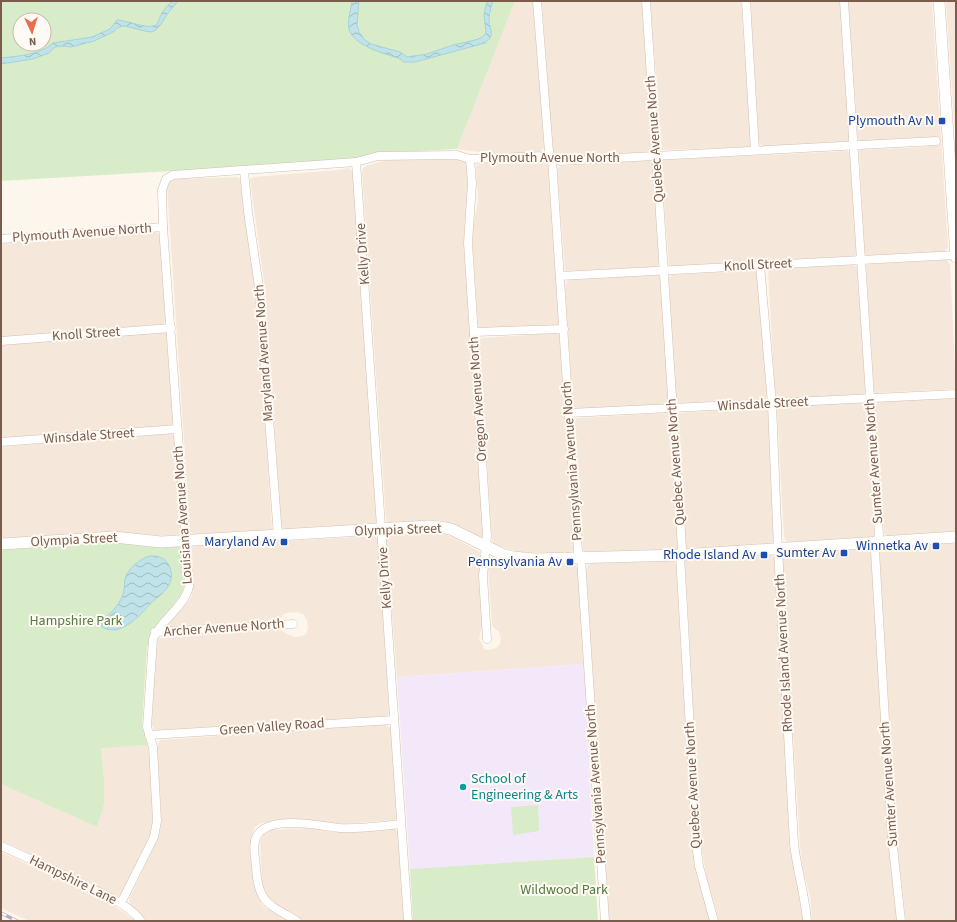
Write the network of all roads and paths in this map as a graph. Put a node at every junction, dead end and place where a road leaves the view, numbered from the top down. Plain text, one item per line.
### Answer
1 (537, 1) edge
2 (646, 1) edge
3 (746, 1) edge
4 (844, 1) edge
5 (939, 1) edge
6 (952, 135) edge
7 (936, 141) dead end
8 (854, 146) junction
9 (755, 150) junction
10 (657, 156) junction
11 (470, 159) junction
12 (552, 159) junction
13 (356, 162) junction
14 (244, 171) junction
15 (166, 179) joint
16 (163, 227) junction
17 (1, 239) edge
18 (956, 256) edge
19 (861, 261) junction
20 (760, 265) junction
21 (664, 271) junction
22 (560, 276) junction
23 (171, 328) junction
24 (564, 329) junction
25 (474, 332) junction
26 (1, 341) edge
27 (956, 394) edge
28 (870, 399) junction
29 (772, 404) junction
30 (673, 408) junction
31 (569, 413) junction
32 (177, 429) junction
33 (1, 442) edge
34 (382, 529) junction
35 (278, 536) junction
36 (956, 537) edge
37 (186, 540) junction
38 (877, 542) junction
39 (1, 544) edge
40 (486, 546) junction
41 (778, 548) junction
42 (680, 555) junction
43 (581, 559) junction
44 (293, 624) dead end
45 (155, 632) junction
46 (487, 639) dead end
47 (394, 720) junction
48 (149, 735) junction
49 (401, 824) junction
50 (1, 846) edge
51 (121, 903) junction
52 (141, 921) edge
53 (297, 921) edge
54 (408, 921) edge
55 (605, 921) edge
56 (714, 921) edge
57 (807, 921) edge
58 (901, 921) edge

1 - 12 street, Pennsylvania Avenue North
2 - 10 street, Quebec Avenue North
3 - 9 street
4 - 8 street, Sumter Avenue North
5 - 6 street
6 - 18 street
7 - 8 street, Plymouth Avenue North
8 - 9 street, Plymouth Avenue North
8 - 19 street, Sumter Avenue North
9 - 10 street, Plymouth Avenue North
10 - 12 street, Plymouth Avenue North
10 - 21 street, Quebec Avenue North
11 - 12 street, Plymouth Avenue North
11 - 13 street, Plymouth Avenue North
11 - 25 street, Oregon Avenue North
12 - 22 street, Pennsylvania Avenue North
13 - 14 street, Plymouth Avenue North
13 - 34 street, Kelly Drive
14 - 15 street, Plymouth Avenue North
14 - 35 street, Maryland Avenue North
15 - 16 street, Louisiana Avenue North
16 - 17 street, Plymouth Avenue North
16 - 23 street, Louisiana Avenue North
18 - 19 street, Knoll Street
19 - 20 street, Knoll Street
19 - 28 street, Sumter Avenue North
20 - 21 street, Knoll Street
20 - 29 street, Rhode Island Avenue North
21 - 22 street, Knoll Street
21 - 30 street, Quebec Avenue North
22 - 24 street, Pennsylvania Avenue North
23 - 26 street, Knoll Street
23 - 32 street, Louisiana Avenue North
24 - 25 street
24 - 31 street, Pennsylvania Avenue North
25 - 40 street, Oregon Avenue North
27 - 28 street, Winsdale Street
28 - 29 street, Winsdale Street
28 - 38 street, Sumter Avenue North
29 - 30 street, Winsdale Street
29 - 41 street, Rhode Island Avenue North
30 - 31 street, Winsdale Street
30 - 42 street, Quebec Avenue North
31 - 43 street, Pennsylvania Avenue North
32 - 33 street, Winsdale Street
32 - 37 street, Louisiana Avenue North
34 - 35 street, Olympia Street
34 - 40 street, Olympia Street
34 - 47 street, Kelly Drive
35 - 37 street, Olympia Street
36 - 38 street, Olympia Street
37 - 39 street, Olympia Street
37 - 45 street, Louisiana Avenue North
38 - 41 street, Olympia Street
38 - 58 street, Sumter Avenue North
40 - 43 street, Olympia Street
40 - 46 street, Oregon Avenue North
41 - 42 street, Olympia Street
41 - 57 street, Rhode Island Avenue North
42 - 43 street, Olympia Street
42 - 56 street, Quebec Avenue North
43 - 55 street, Pennsylvania Avenue North
44 - 45 street, Archer Avenue North
45 - 48 street
47 - 48 street, Green Valley Road
47 - 49 street, Kelly Drive
48 - 51 street
49 - 53 street
49 - 54 street, Kelly Drive
50 - 51 street, Hampshire Lane
51 - 52 street, Hampshire Lane

